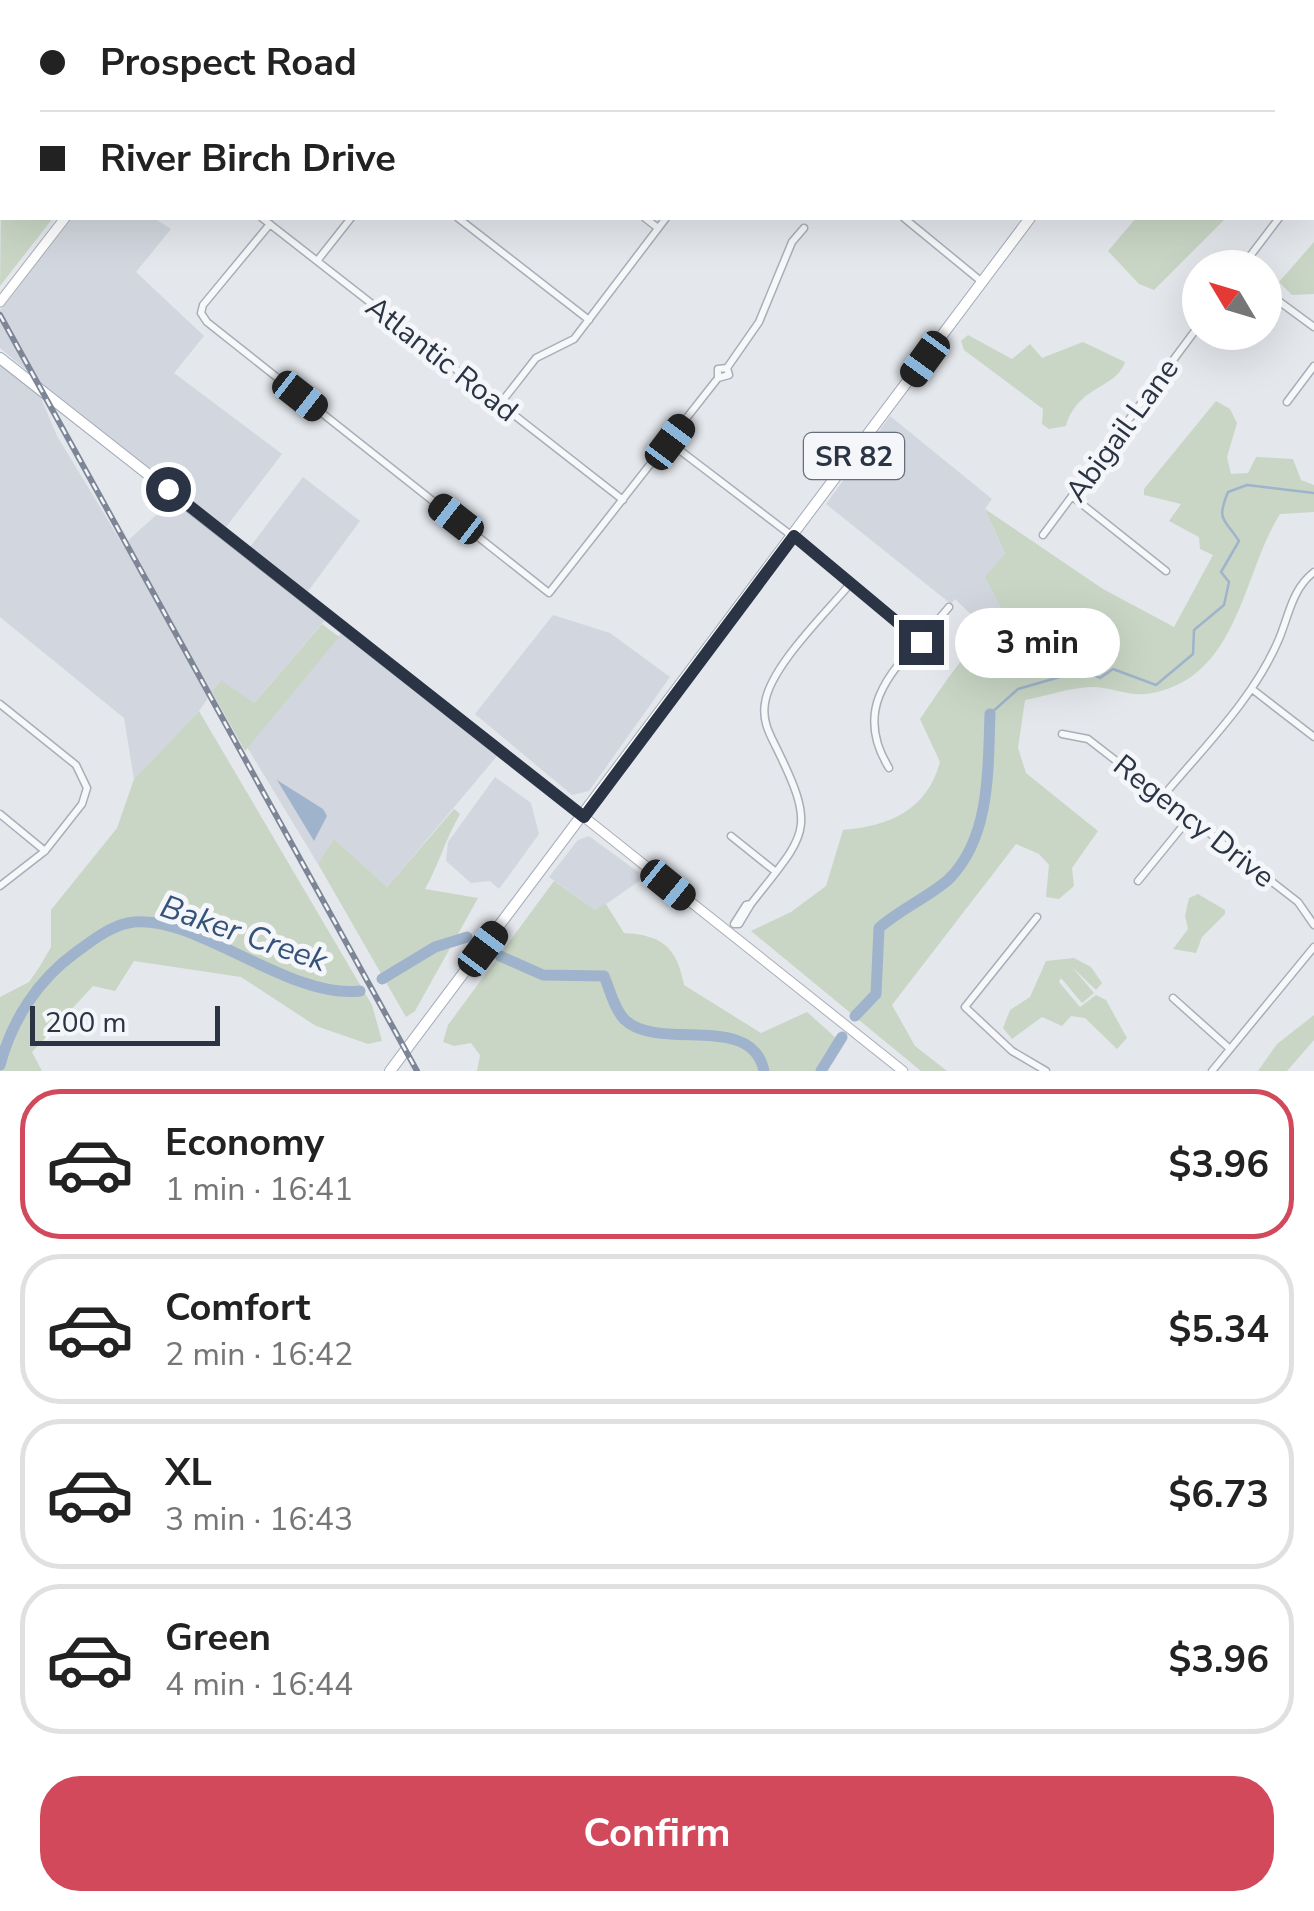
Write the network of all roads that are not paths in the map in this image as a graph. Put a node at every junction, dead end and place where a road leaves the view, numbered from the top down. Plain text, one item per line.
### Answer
1 (63, 220) edge
2 (265, 220) edge
3 (349, 220) edge
4 (461, 220) edge
5 (647, 220) edge
6 (664, 220) edge
7 (906, 220) edge
8 (1028, 220) edge
9 (1277, 220) edge
10 (270, 224) junction
11 (658, 228) junction
12 (804, 228) dead end
13 (1255, 250) edge
14 (317, 261) junction
15 (982, 282) junction
16 (0, 302) edge
17 (1282, 303) edge
18 (589, 320) junction
19 (1314, 327) edge
20 (1182, 348) edge
21 (0, 358) edge
22 (1314, 366) edge
23 (1287, 402) dead end
24 (500, 404) junction
25 (670, 442) junction
26 (1073, 496) junction
27 (623, 500) junction
28 (1043, 535) dead end
29 (798, 540) junction
30 (1166, 570) dead end
31 (1314, 572) edge
32 (850, 584) junction
33 (949, 607) dead end
34 (921, 642) junction
35 (1252, 689) junction
36 (0, 704) edge
37 (1062, 734) dead end
38 (1314, 738) edge
39 (889, 768) dead end
40 (1164, 795) junction
41 (0, 814) edge
42 (1191, 816) junction
43 (584, 817) junction
44 (731, 836) dead end
45 (46, 851) junction
46 (776, 872) junction
47 (1138, 881) dead end
48 (0, 886) edge
49 (1037, 917) dead end
50 (1314, 926) edge
51 (731, 928) junction
52 (1314, 947) edge
53 (1173, 998) dead end
54 (1230, 1049) junction
55 (390, 1071) edge
56 (903, 1071) edge
57 (1046, 1071) edge
58 (1212, 1071) edge

1 - 16 street
2 - 10 street, Atlantic Road
3 - 14 street
4 - 18 street
5 - 11 street
6 - 11 street
7 - 15 street
8 - 15 main road, SR 82
9 - 13 street
10 - 14 street, Atlantic Road
10 - 27 street
11 - 18 street
12 - 25 street
14 - 24 street, Atlantic Road
15 - 29 main road, SR 82
17 - 19 street
18 - 24 street
20 - 26 street, Abigail Lane
21 - 43 main road
22 - 23 street
24 - 27 street, Atlantic Road
25 - 27 street
25 - 29 street
26 - 28 street, Abigail Lane
26 - 30 street
29 - 32 street
29 - 43 main road, SR 82
31 - 35 street
32 - 34 street
32 - 46 street
33 - 34 street
34 - 39 street
35 - 38 street
35 - 40 street
36 - 45 street
37 - 40 street, Regency Drive
40 - 42 street, Regency Drive
41 - 45 street
42 - 47 street
42 - 50 street, Regency Drive
43 - 51 street
43 - 55 main road, SR 82
44 - 46 street
45 - 48 street
46 - 51 street
49 - 57 street
51 - 56 street
52 - 54 street
53 - 54 street
54 - 58 street

